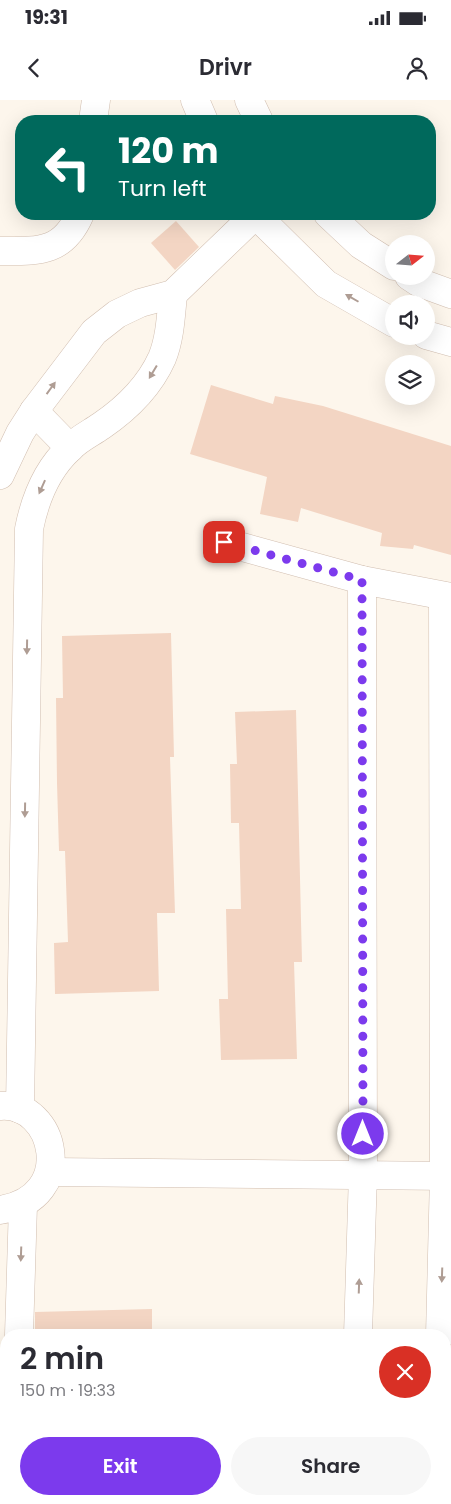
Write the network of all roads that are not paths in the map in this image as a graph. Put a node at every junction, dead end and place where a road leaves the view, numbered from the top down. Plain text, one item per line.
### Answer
1 (96, 100) edge
2 (195, 100) edge
3 (249, 100) edge
4 (94, 115) edge
5 (201, 115) edge
6 (256, 115) edge
7 (77, 220) edge
8 (249, 220) edge
9 (261, 220) edge
10 (334, 220) edge
11 (0, 251) edge
12 (385, 260) edge
13 (426, 285) edge
14 (173, 294) junction
15 (451, 294) edge
16 (385, 318) edge
17 (435, 338) edge
18 (451, 342) edge
19 (34, 412) junction
20 (70, 448) junction
21 (0, 475) edge
22 (224, 542) dead end
23 (362, 580) junction
24 (447, 597) edge
25 (10, 1107) edge
26 (50, 1172) junction
27 (363, 1173) junction
28 (448, 1176) edge
29 (11, 1207) edge
30 (19, 1329) edge
31 (358, 1329) edge
32 (440, 1329) edge

1 - 4 street
2 - 5 street
3 - 6 street
7 - 11 street
8 - 14 street
16 -> 9 street
10 - 12 street
13 - 15 street
19 -> 14 street
14 -> 20 street
17 - 18 street
19 - 20 street
19 - 21 street
20 -> 25 street
22 - 23 street
23 - 24 street
23 - 27 street
24 - 28 street
25 - 26 street
26 - 27 street
26 - 29 street
27 - 28 street
31 -> 27 street
28 -> 32 street
29 -> 30 street

